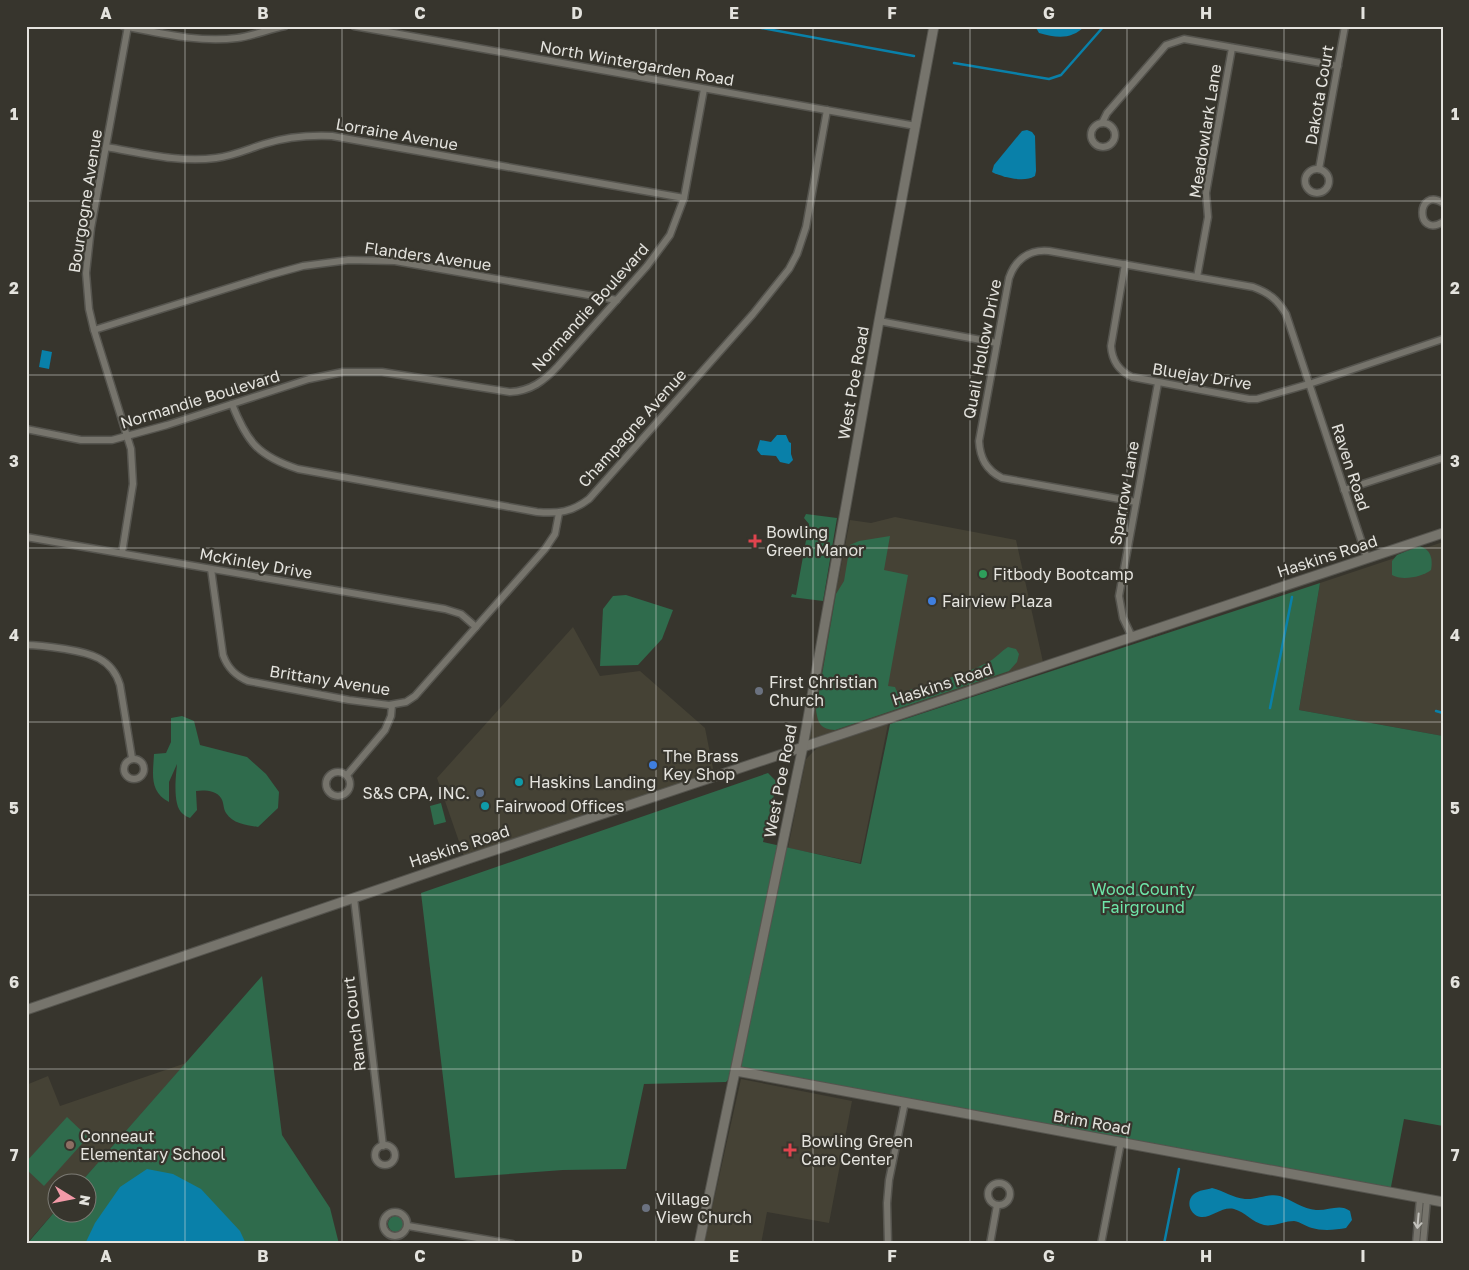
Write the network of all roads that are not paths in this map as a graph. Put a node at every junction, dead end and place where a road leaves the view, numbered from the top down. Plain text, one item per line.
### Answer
1 (285, 26) edge
2 (354, 26) edge
3 (934, 26) edge
4 (1346, 26) edge
5 (126, 27) edge
6 (1232, 48) junction
7 (1338, 66) junction
8 (704, 88) junction
9 (827, 110) junction
10 (1102, 123) dead end
11 (916, 126) junction
12 (106, 147) junction
13 (1319, 170) dead end
14 (684, 198) junction
15 (1443, 203) edge
16 (1443, 222) edge
17 (1125, 264) junction
18 (1197, 277) junction
19 (617, 300) junction
20 (879, 321) junction
21 (94, 330) junction
22 (1443, 339) edge
23 (997, 343) junction
24 (1158, 383) junction
25 (1309, 384) junction
26 (232, 404) junction
27 (26, 429) edge
28 (127, 437) junction
29 (1443, 458) edge
30 (1344, 490) junction
31 (1136, 502) junction
32 (559, 513) junction
33 (1443, 533) edge
34 (26, 536) edge
35 (122, 553) junction
36 (1367, 558) junction
37 (211, 569) junction
38 (476, 627) junction
39 (1132, 637) junction
40 (26, 645) edge
41 (392, 705) junction
42 (803, 746) junction
43 (132, 758) dead end
44 (347, 775) dead end
45 (354, 898) junction
46 (26, 1010) edge
47 (736, 1071) junction
48 (905, 1102) junction
49 (1121, 1142) junction
50 (382, 1146) dead end
51 (1424, 1198) junction
52 (1443, 1202) edge
53 (997, 1205) dead end
54 (408, 1226) dead end
55 (512, 1244) edge
56 (699, 1244) edge
57 (888, 1244) edge
58 (990, 1244) edge
59 (1101, 1244) edge
60 (1416, 1244) edge
61 (1423, 1244) edge

1 - 5 street
2 - 8 street, North Wintergarden Road
3 - 11 main road, West Poe Road
4 - 7 street, Dakota Court
5 - 12 street, Bourgogne Avenue
6 - 7 street
6 - 10 street
6 - 18 street, Meadowlark Lane
7 - 13 street, Dakota Court
8 - 9 street, North Wintergarden Road
8 - 14 street, Normandie Boulevard
9 - 11 street, North Wintergarden Road
9 - 32 street, Champagne Avenue
11 - 20 main road, West Poe Road
12 - 14 street, Lorraine Avenue
12 - 21 street, Bourgogne Avenue
14 - 19 street, Normandie Boulevard
15 - 16 street
17 - 18 street, Quail Hollow Drive
17 - 23 street, Quail Hollow Drive
17 - 24 street, Bluejay Drive
18 - 25 street, Quail Hollow Drive
19 - 21 street, Flanders Avenue
19 - 26 street, Normandie Boulevard
20 - 23 street
20 - 42 main road, West Poe Road
21 - 28 street, Bourgogne Avenue
22 - 25 street, Bluejay Drive
23 - 31 street, Quail Hollow Drive
24 - 25 street, Bluejay Drive
24 - 31 street, Sparrow Lane
25 - 30 street, Raven Road
26 - 28 street, Normandie Boulevard
26 - 32 street, Champagne Avenue
27 - 28 street, Normandie Boulevard
28 - 35 street, Bourgogne Avenue
29 - 30 street
30 - 36 street, Raven Road
31 - 39 street, Sparrow Lane
32 - 38 street, Brittany Avenue
33 - 36 main road, Haskins Road
34 - 35 street, McKinley Drive
35 - 37 street, McKinley Drive
36 - 39 main road, Haskins Road
37 - 38 street, McKinley Drive
37 - 41 street, Brittany Avenue
38 - 41 street, Brittany Avenue
39 - 42 main road, Haskins Road
40 - 43 street
41 - 44 street
42 - 45 main road, Haskins Road
42 - 47 main road, West Poe Road
45 - 46 main road, Haskins Road
45 - 50 street, Ranch Court
47 - 48 main road, Brim Road
47 - 56 main road, West Poe Road
48 - 49 main road, Brim Road
48 - 57 street
49 - 51 main road, Brim Road
49 - 59 street
51 - 52 main road, Brim Road
51 -> 60 street
51 - 61 street
53 - 58 street
54 - 55 street

